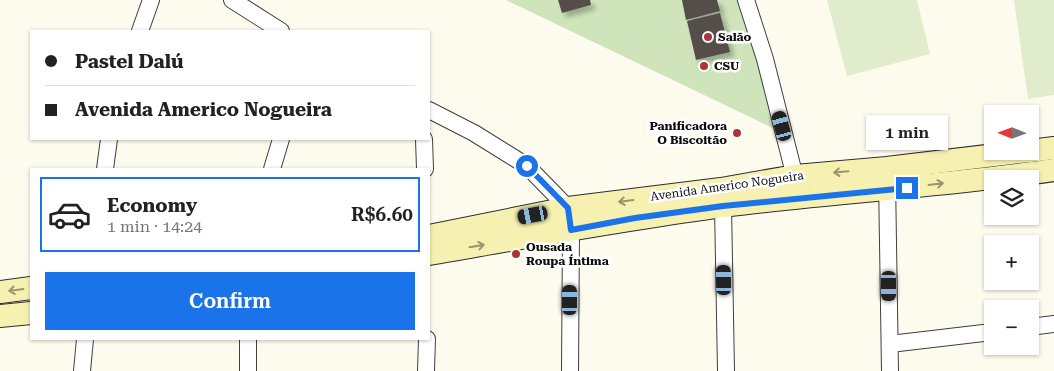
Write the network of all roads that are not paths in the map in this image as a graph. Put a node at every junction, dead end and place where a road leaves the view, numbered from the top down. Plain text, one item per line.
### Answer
1 (151, 0) edge
2 (232, 0) edge
3 (746, 0) edge
4 (140, 30) edge
5 (279, 30) edge
6 (430, 111) edge
7 (109, 140) edge
8 (281, 140) edge
9 (424, 140) edge
10 (1054, 148) edge
11 (1039, 150) edge
12 (984, 160) edge
13 (105, 168) edge
14 (272, 168) edge
15 (425, 168) edge
16 (1054, 170) edge
17 (887, 179) junction
18 (797, 187) junction
19 (722, 198) junction
20 (568, 208) junction
21 (571, 230) junction
22 (430, 236) edge
23 (430, 254) edge
24 (30, 288) edge
25 (0, 292) edge
26 (30, 313) edge
27 (0, 316) edge
28 (1054, 324) edge
29 (1039, 326) edge
30 (984, 333) edge
31 (85, 340) edge
32 (248, 340) edge
33 (426, 340) edge
34 (890, 344) junction
35 (82, 371) edge
36 (248, 371) edge
37 (426, 371) edge
38 (570, 371) edge
39 (726, 371) edge
40 (890, 371) edge

1 - 4 street
2 - 5 street
3 - 18 street
6 - 20 street
7 - 13 street
8 - 14 street
9 - 15 street
10 - 11 street, Avenida Americo Nogueira
12 - 17 street, Avenida Americo Nogueira
17 -> 16 street, Avenida Americo Nogueira
17 - 18 street, Avenida Americo Nogueira
17 - 34 street
18 - 19 street, Avenida Americo Nogueira
19 -> 20 street, Avenida Americo Nogueira
19 - 21 street, Avenida Americo Nogueira
19 - 39 street
20 - 21 street
20 - 22 street, Avenida Americo Nogueira
23 -> 21 street, Avenida Americo Nogueira
21 - 38 street
24 -> 25 street
26 - 27 street
28 - 29 street
30 - 34 street
31 - 35 street
32 - 36 street
33 - 37 street
34 - 40 street

